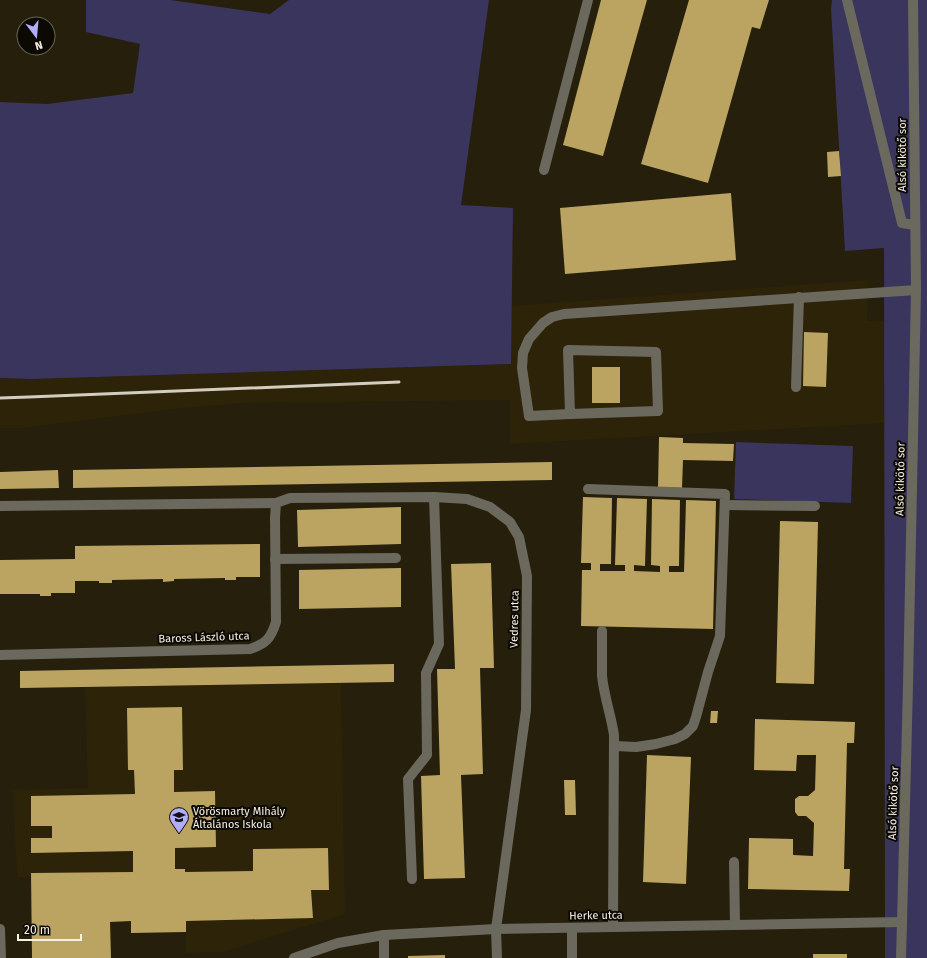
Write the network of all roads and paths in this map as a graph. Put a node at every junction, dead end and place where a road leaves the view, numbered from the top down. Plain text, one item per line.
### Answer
1 (588, 0) edge
2 (847, 0) edge
3 (913, 0) edge
4 (544, 170) dead end
5 (915, 225) junction
6 (916, 290) junction
7 (799, 297) junction
8 (796, 387) dead end
9 (570, 414) junction
10 (588, 489) dead end
11 (434, 497) junction
12 (276, 503) junction
13 (725, 505) junction
14 (0, 506) edge
15 (815, 506) dead end
16 (396, 558) dead end
17 (275, 559) junction
18 (602, 631) dead end
19 (0, 654) edge
20 (614, 746) junction
21 (734, 862) dead end
22 (412, 879) dead end
23 (902, 922) junction
24 (735, 925) junction
25 (613, 927) junction
26 (572, 928) junction
27 (0, 929) edge
28 (496, 929) junction
29 (384, 935) junction
30 (1, 958) edge
31 (294, 958) edge
32 (384, 958) edge
33 (497, 958) edge
34 (572, 958) edge
35 (902, 958) edge

1 - 4 street
2 - 5 street
3 - 5 street, Alsó kikötő sor
5 - 6 street, Alsó kikötő sor
6 - 7 street
6 - 23 street, Alsó kikötő sor
7 - 8 street
7 - 9 street
9 - 9 street
10 - 13 street
11 - 12 street, Vedres utca
11 - 22 street
11 - 28 street, Vedres utca
12 - 14 street, Vedres utca
12 - 17 street, Baross László utca
13 - 15 street
13 - 20 street
16 - 17 street
17 - 19 street, Baross László utca
18 - 20 street
20 - 25 street
21 - 24 street
23 - 24 street, Herke utca
23 - 35 street, Alsó kikötő sor
24 - 25 street, Herke utca
25 - 26 street, Herke utca
26 - 28 street, Herke utca
26 - 34 street
27 - 30 street
28 - 29 street, Herke utca
28 - 33 street, Vedres utca
29 - 31 street, Herke utca
29 - 32 street

